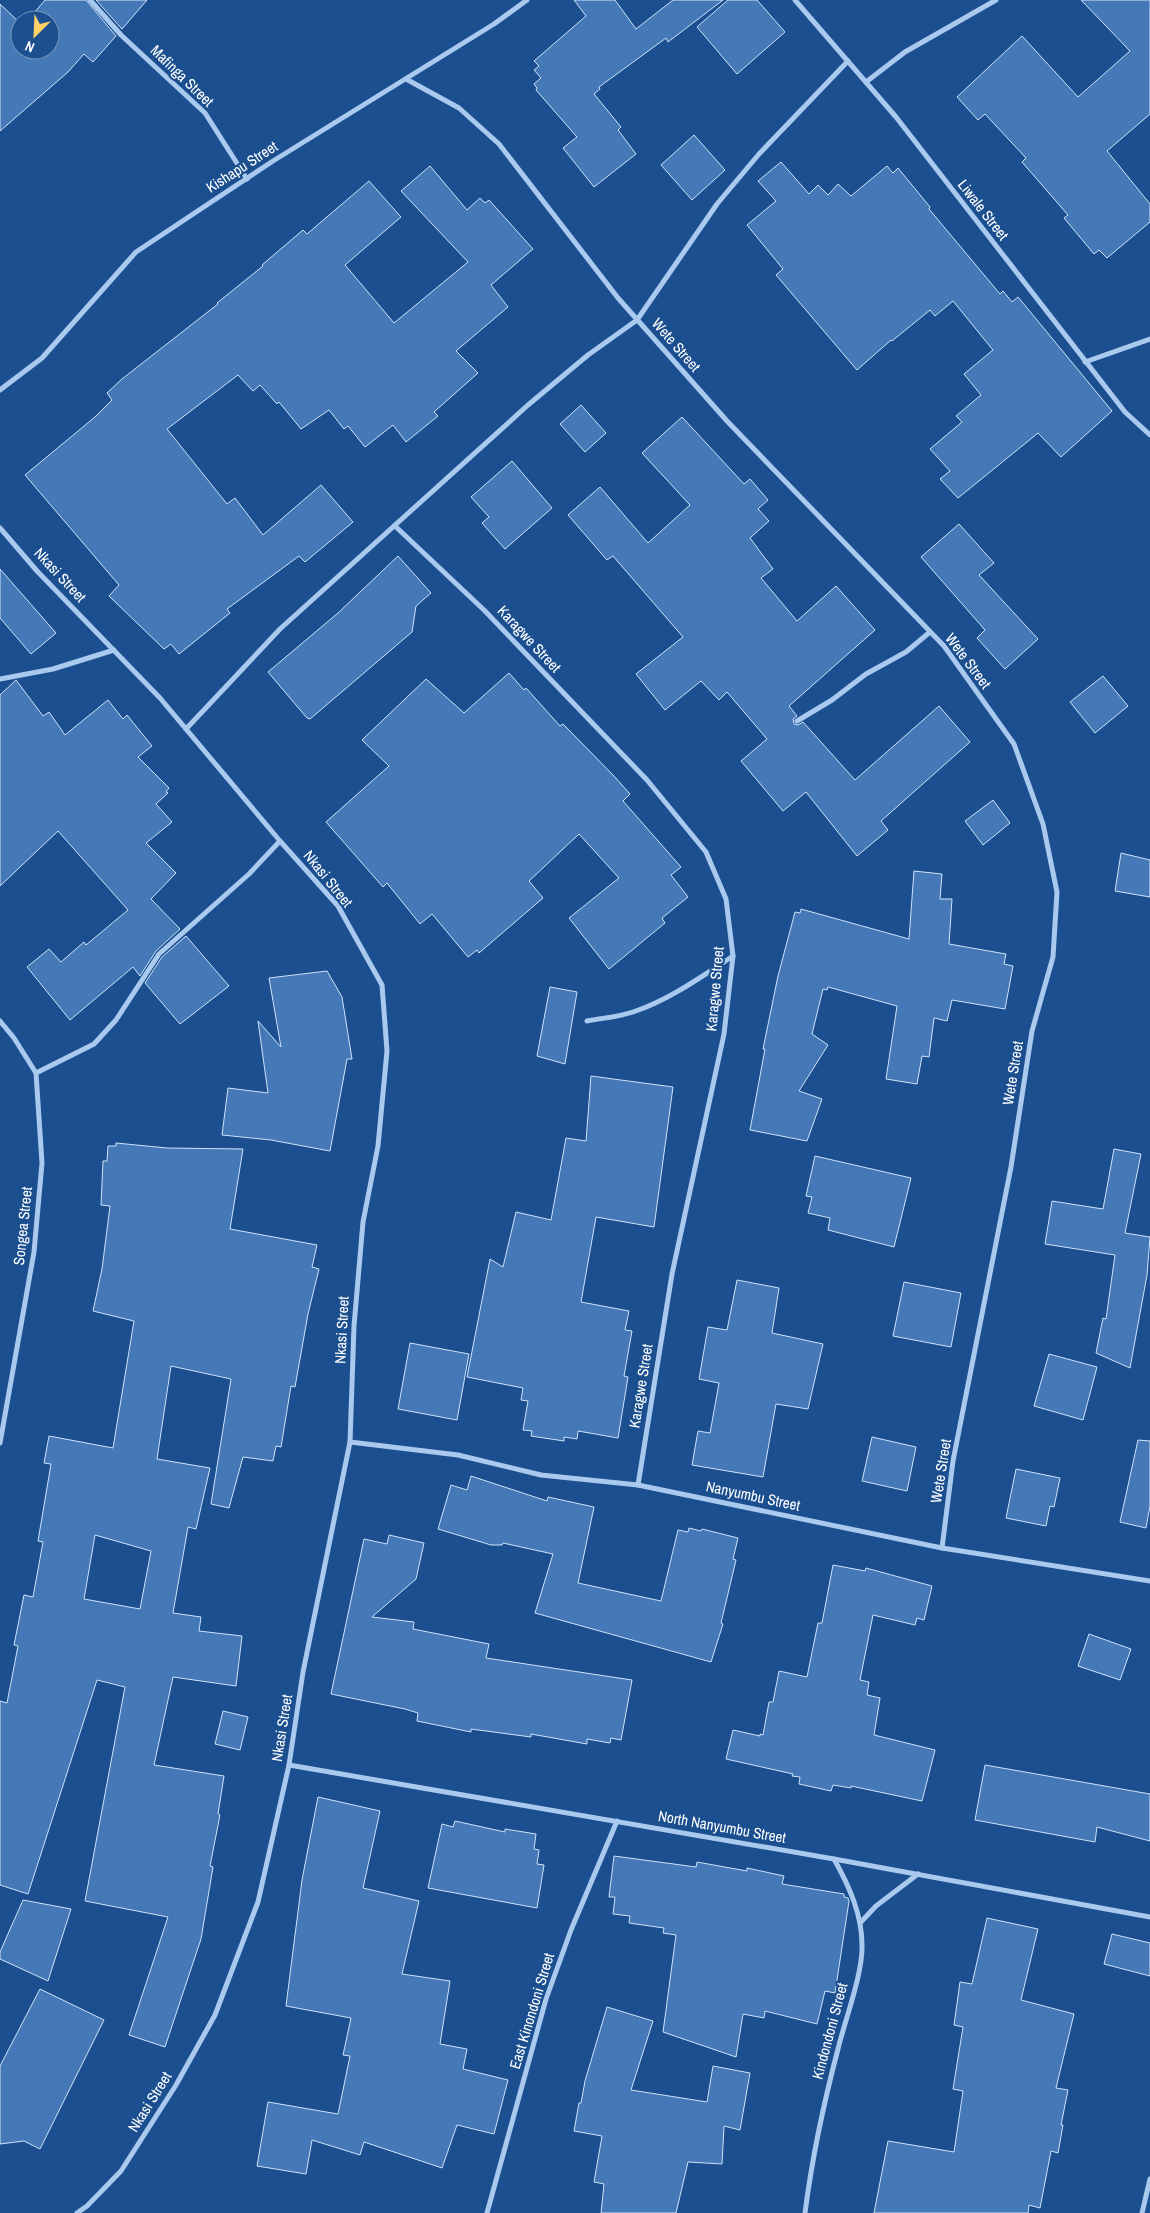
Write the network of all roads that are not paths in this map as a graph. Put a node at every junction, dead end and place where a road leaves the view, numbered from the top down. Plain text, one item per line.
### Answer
1 (90, 0) edge
2 (527, 0) edge
3 (795, 0) edge
4 (996, 0) edge
5 (848, 61) junction
6 (406, 79) junction
7 (866, 82) junction
8 (247, 179) junction
9 (638, 320) junction
10 (1150, 339) edge
11 (1085, 362) junction
12 (0, 390) edge
13 (1150, 435) edge
14 (395, 526) junction
15 (0, 528) edge
16 (930, 632) junction
17 (114, 650) junction
18 (0, 679) edge
19 (797, 721) dead end
20 (186, 729) junction
21 (280, 842) junction
22 (733, 956) junction
23 (0, 1021) edge
24 (587, 1021) dead end
25 (36, 1074) junction
26 (350, 1442) junction
27 (0, 1443) edge
28 (638, 1485) junction
29 (942, 1548) junction
30 (1150, 1581) edge
31 (289, 1764) junction
32 (617, 1822) junction
33 (834, 1859) junction
34 (918, 1874) junction
35 (1150, 1917) edge
36 (860, 1923) junction
37 (1150, 2179) edge
38 (77, 2213) edge
39 (486, 2213) edge
40 (805, 2213) edge
41 (1142, 2213) edge

1 - 8 street, Mafinga Street
2 - 6 street, Kishapu Street
3 - 5 street, Liwale Street
4 - 7 street
5 - 7 street, Liwale Street
5 - 9 street
6 - 8 street, Kishapu Street
6 - 9 street, Wete Street
7 - 11 street, Liwale Street
8 - 12 street, Kishapu Street
9 - 14 street
9 - 16 street, Wete Street
10 - 11 street
11 - 13 street, Liwale Street
14 - 20 street
14 - 22 street, Karagwe Street
15 - 17 street, Nkasi Street
16 - 19 street, Wete Street
16 - 29 street, Wete Street
17 - 18 street
17 - 20 street, Nkasi Street
20 - 21 street, Nkasi Street
21 - 25 street
21 - 26 street, Nkasi Street
22 - 24 street
22 - 28 street, Karagwe Street
23 - 25 street, Songea Street
25 - 27 street, Songea Street
26 - 28 street, Nanyumbu Street
26 - 31 street, Nkasi Street
28 - 29 street, Nanyumbu Street
29 - 30 street, Nanyumbu Street
31 - 32 street, North Nanyumbu Street
31 - 38 street, Nkasi Street
32 - 33 street, North Nanyumbu Street
32 - 39 street, East Kinondoni Street
33 - 34 street, North Nanyumbu Street
33 - 36 street, Kindondoni Street
34 - 35 street, North Nanyumbu Street
34 - 36 street
36 - 40 street, Kindondoni Street
37 - 41 street

